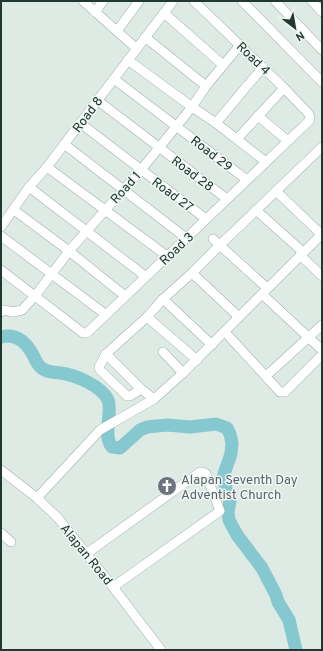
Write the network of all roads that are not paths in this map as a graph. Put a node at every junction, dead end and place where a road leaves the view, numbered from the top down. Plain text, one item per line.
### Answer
1 (83, 1) edge
2 (103, 1) edge
3 (139, 1) edge
4 (173, 1) edge
5 (194, 1) edge
6 (242, 1) edge
7 (275, 1) edge
8 (95, 12) junction
9 (164, 13) junction
10 (117, 31) junction
11 (145, 37) junction
12 (240, 45) junction
13 (137, 48) junction
14 (322, 50) edge
15 (128, 60) junction
16 (223, 65) junction
17 (263, 67) junction
18 (114, 79) junction
19 (322, 82) edge
20 (206, 86) junction
21 (284, 88) junction
22 (97, 100) junction
23 (192, 107) junction
24 (258, 116) junction
25 (310, 118) joint
26 (80, 123) junction
27 (216, 123) junction
28 (176, 125) junction
29 (237, 139) junction
30 (288, 141) junction
31 (64, 144) junction
32 (159, 147) junction
33 (321, 149) edge
34 (266, 162) junction
35 (47, 167) junction
36 (141, 170) junction
37 (247, 180) junction
38 (29, 187) junction
39 (124, 189) junction
40 (276, 191) junction
41 (227, 199) junction
42 (105, 209) junction
43 (14, 210) junction
44 (256, 210) junction
45 (206, 219) junction
46 (1, 227) edge
47 (87, 232) junction
48 (322, 234) edge
49 (1, 236) edge
50 (186, 238) junction
51 (216, 242) junction
52 (69, 251) junction
53 (302, 254) junction
54 (167, 256) junction
55 (1, 270) edge
56 (53, 274) junction
57 (192, 274) junction
58 (145, 276) junction
59 (322, 276) edge
60 (265, 291) junction
61 (35, 296) junction
62 (125, 296) junction
63 (164, 299) junction
64 (2, 310) edge
65 (105, 314) junction
66 (147, 317) junction
67 (238, 317) junction
68 (322, 325) edge
69 (225, 332) junction
70 (309, 338) junction
71 (212, 345) junction
72 (322, 350) edge
73 (163, 352) dead end
74 (106, 354) junction
75 (322, 355) edge
76 (197, 360) junction
77 (183, 373) junction
78 (266, 376) junction
79 (141, 389) junction
80 (154, 399) junction
81 (1, 470) edge
82 (37, 498) junction
83 (1, 533) edge
84 (11, 542) dead end
85 (86, 554) junction
86 (113, 587) junction
87 (155, 648) edge

1 - 8 street
2 - 8 street
3 - 10 street
4 - 9 street, Road 8
5 - 12 street, Road 4
6 - 19 street
7 - 14 street
8 - 10 street
9 - 11 street, Road 8
9 - 16 street
10 - 13 street
11 - 13 street, Road 8
11 - 20 street
12 - 16 street, Road 1
12 - 17 street, Road 4
13 - 15 street, Road 8
15 - 18 street, Road 8
15 - 23 street
16 - 20 street, Road 1
17 - 21 street, Road 4
17 - 27 street
18 - 22 street, Road 8
18 - 28 street, Road 29
20 - 23 street, Road 1
21 - 24 street
21 - 25 street, Road 4
22 - 26 street, Road 8
22 - 32 street, Road 28
23 - 27 street
23 - 28 street, Road 1
24 - 29 street
24 - 30 street
25 - 30 street, Road 3
26 - 31 street, Road 8
26 - 36 street, Road 27
27 - 29 street
28 - 32 street, Road 1
28 - 37 street, Road 29
29 - 34 street
30 - 34 street, Road 3
31 - 35 street, Road 8
31 - 39 street
32 - 36 street, Road 1
32 - 41 street, Road 28
33 - 40 street
34 - 37 street, Road 3
35 - 38 street, Road 8
35 - 42 street
36 - 39 street, Road 1
36 - 45 street, Road 27
37 - 41 street, Road 3
38 - 43 street, Road 8
38 - 47 street
39 - 42 street, Road 1
39 - 50 street
40 - 44 street
40 - 48 street
41 - 45 street, Road 3
42 - 47 street, Road 1
42 - 54 street
43 - 46 street, Road 8
43 - 52 street
44 - 51 street
44 - 53 street
45 - 50 street, Road 3
47 - 52 street, Road 1
47 - 58 street
48 - 53 street
49 - 56 street
50 - 54 street, Road 3
51 - 57 street
51 - 60 street
52 - 56 street, Road 1
52 - 62 street
53 - 59 street
53 - 60 street
54 - 58 street, Road 3
55 - 61 street
56 - 61 street, Road 1
56 - 65 street
57 - 63 street
57 - 67 street
58 - 62 street, Road 3
60 - 67 street
60 - 70 street
61 - 64 street, Road 1
61 - 65 street, Road 3
62 - 65 street, Road 3
63 - 66 street
63 - 71 street
66 - 74 street
66 - 76 street
67 - 69 street
68 - 70 street
69 - 71 street
69 - 78 street
70 - 72 street
70 - 78 street
71 - 76 street
73 - 77 street
74 - 79 street
74 - 79 street
75 - 78 street
76 - 77 street
77 - 80 street
79 - 80 street
80 - 82 street
81 - 82 street, Alapan Road
82 - 85 street, Alapan Road
83 - 84 street
85 - 86 street, Alapan Road
85 - 86 street
86 - 87 street, Alapan Road

